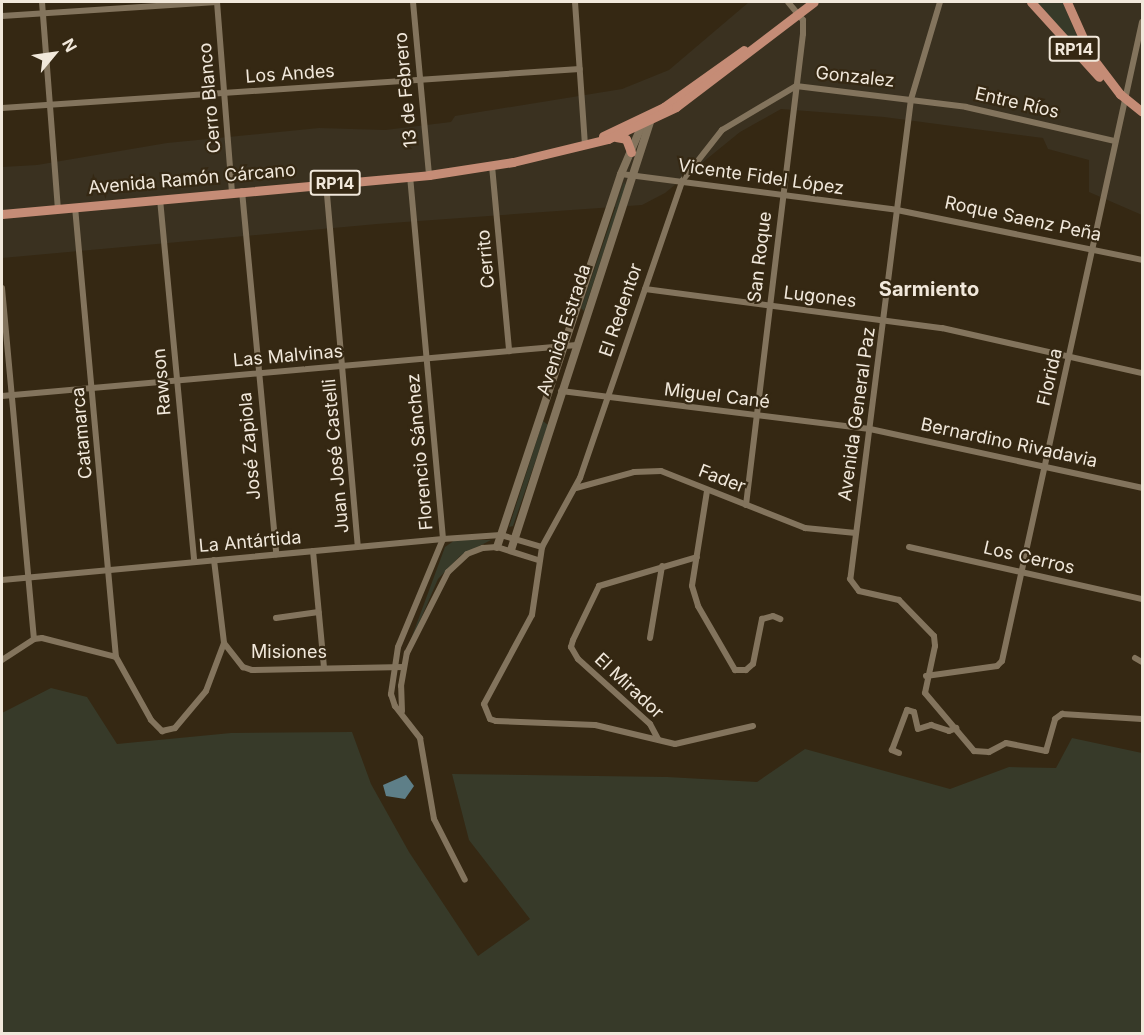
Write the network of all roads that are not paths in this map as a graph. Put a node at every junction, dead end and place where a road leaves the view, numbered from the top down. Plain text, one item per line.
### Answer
1 (42, 2) edge
2 (217, 2) edge
3 (413, 2) edge
4 (575, 2) edge
5 (804, 2) edge
6 (814, 2) edge
7 (940, 2) edge
8 (1031, 2) edge
9 (1067, 2) edge
10 (794, 8) edge
11 (43, 13) junction
12 (2, 16) edge
13 (1143, 22) edge
14 (580, 69) junction
15 (419, 80) junction
16 (796, 86) junction
17 (224, 94) junction
18 (1123, 97) junction
19 (911, 99) junction
20 (671, 102) junction
21 (50, 105) junction
22 (2, 108) edge
23 (1143, 112) edge
24 (646, 123) junction
25 (616, 137) junction
26 (597, 141) junction
27 (1115, 141) junction
28 (585, 145) junction
29 (631, 152) junction
30 (492, 166) junction
31 (621, 174) junction
32 (429, 175) junction
33 (633, 175) junction
34 (410, 176) junction
35 (682, 181) junction
36 (326, 183) junction
37 (237, 192) junction
38 (783, 195) junction
39 (160, 199) junction
40 (75, 207) junction
41 (58, 208) junction
42 (897, 210) junction
43 (2, 214) edge
44 (1093, 249) junction
45 (1143, 260) edge
46 (2, 288) edge
47 (645, 289) junction
48 (769, 305) junction
49 (576, 312) junction
50 (587, 315) junction
51 (885, 320) junction
52 (577, 345) junction
53 (563, 346) junction
54 (509, 351) junction
55 (1071, 357) junction
56 (427, 358) junction
57 (343, 367) junction
58 (1143, 373) edge
59 (259, 374) junction
60 (177, 381) junction
61 (93, 388) junction
62 (561, 391) junction
63 (2, 396) edge
64 (11, 396) junction
65 (607, 396) junction
66 (757, 417) junction
67 (540, 419) junction
68 (551, 422) junction
69 (870, 429) junction
70 (1045, 466) junction
71 (576, 488) junction
72 (1143, 488) edge
73 (707, 491) junction
74 (746, 505) junction
75 (856, 533) junction
76 (501, 536) junction
77 (513, 538) junction
78 (443, 539) junction
79 (358, 547) junction
80 (497, 547) junction
81 (542, 547) junction
82 (909, 547) dead end
83 (511, 550) junction
84 (314, 551) junction
85 (276, 554) junction
86 (697, 557) junction
87 (214, 560) junction
88 (538, 560) junction
89 (194, 561) junction
90 (662, 566) junction
91 (110, 570) junction
92 (1021, 571) junction
93 (28, 577) junction
94 (2, 580) edge
95 (1143, 600) edge
96 (319, 612) junction
97 (276, 618) dead end
98 (780, 619) dead end
99 (650, 638) dead end
100 (34, 639) junction
101 (224, 643) junction
102 (116, 657) junction
103 (1135, 658) dead end
104 (2, 660) edge
105 (1143, 662) edge
106 (394, 666) junction
107 (324, 667) junction
108 (404, 667) junction
109 (926, 676) junction
110 (402, 711) junction
111 (1143, 719) edge
112 (753, 726) dead end
113 (956, 728) junction
114 (658, 739) junction
115 (899, 753) dead end
116 (465, 880) dead end

1 - 11 street
2 - 11 street
2 - 17 street, Cerro Blanco
3 - 15 street, 13 de Febrero
4 - 14 street
5 - 10 main road, Avenida Ramón Cárcano / RP14
6 - 10 main road, Avenida Ramón Cárcano / RP14
7 - 19 street, Avenida General Paz
8 - 18 main road, RP14
9 - 18 main road, RP14
10 - 16 street, San Roque
10 - 20 main road, Avenida Ramón Cárcano / RP14
10 - 24 main road, Avenida Ramón Cárcano / RP14
11 - 12 street
11 - 21 street
13 - 18 street, Florida
14 - 15 street, Los Andes
14 - 28 street
15 - 17 street, Los Andes
15 - 32 street, 13 de Febrero
16 - 19 street, Gonzalez
16 - 35 street, El Redentor
16 - 38 street, San Roque
17 - 21 street, Los Andes
17 - 37 street, Cerro Blanco
18 - 23 main road, RP14
18 - 27 street, Florida
19 - 27 street, Entre Ríos
19 - 42 street, Avenida General Paz
20 - 24 main road
20 - 26 main road, Avenida Ramón Cárcano / RP14
21 - 22 street, Los Andes
21 - 41 street
24 - 25 main road, Avenida Ramón Cárcano / RP14
24 - 29 main road, Avenida Estrada
24 - 33 main road, Avenida Estrada
25 - 26 main road, Avenida Ramón Cárcano / RP14
25 - 29 main road
26 - 28 main road, Avenida Ramón Cárcano / RP14
27 - 44 street, Florida
28 - 30 main road, Avenida Ramón Cárcano / RP14
29 - 31 main road, Avenida Estrada
30 - 32 main road, Avenida Ramón Cárcano / RP14
30 - 54 street, Cerrito
31 - 33 street, Vicente Fidel López
31 - 49 main road, Avenida Estrada
32 - 34 main road, Avenida Ramón Cárcano / RP14
33 - 35 street, Vicente Fidel López
33 - 50 main road, Avenida Estrada
34 - 36 main road, Avenida Ramón Cárcano / RP14
34 - 56 street, Florencio Sánchez
35 - 38 street, Vicente Fidel López
35 - 47 street, El Redentor
36 - 37 main road, Avenida Ramón Cárcano / RP14
36 - 57 street, Juan José Castelli
37 - 39 main road, Avenida Ramón Cárcano / RP14
37 - 59 street, José Zapiola
38 - 42 street, Vicente Fidel López
38 - 48 street, San Roque
39 - 40 main road, Avenida Ramón Cárcano / RP14
39 - 60 street, Rawson
40 - 41 main road, Avenida Ramón Cárcano / RP14
40 - 61 street, Catamarca
41 - 43 main road, Avenida Ramón Cárcano / RP14
42 - 44 street, Roque Saenz Peña
42 - 51 street, Avenida General Paz
44 - 45 street, Roque Saenz Peña
44 - 55 street, Florida
46 - 64 street
47 - 48 street, Lugones
47 - 65 street, El Redentor
48 - 51 street, Lugones
48 - 66 street, San Roque
49 - 50 street
49 - 53 main road, Avenida Estrada
50 - 52 main road, Avenida Estrada
51 - 55 street, Lugones
51 - 69 street, Avenida General Paz
52 - 53 street, Las Malvinas
52 - 62 main road, Avenida Estrada
53 - 54 street, Las Malvinas
53 - 67 main road, Avenida Estrada
54 - 56 street, Las Malvinas
55 - 58 street, Lugones
55 - 70 street, Florida
56 - 57 street, Las Malvinas
56 - 78 street, Florencio Sánchez
57 - 59 street, Las Malvinas
57 - 79 street, Juan José Castelli
59 - 60 street, Las Malvinas
59 - 85 street, José Zapiola
60 - 61 street, Las Malvinas
60 - 89 street, Rawson
61 - 64 street, Las Malvinas
61 - 91 street, Catamarca
62 - 65 street, Miguel Cané
62 - 68 main road, Avenida Estrada
63 - 64 street, Las Malvinas
64 - 93 street
65 - 66 street, Miguel Cané
65 - 71 street, El Redentor
66 - 69 street, Miguel Cané
66 - 74 street, San Roque
67 - 68 main road
67 - 76 main road, Avenida Estrada
68 - 77 main road, Avenida Estrada
69 - 70 street, Bernardino Rivadavia
69 - 75 street, Avenida General Paz
70 - 72 street, Bernardino Rivadavia
70 - 92 street, Florida
71 - 73 street, Fader
71 - 81 street, El Redentor
73 - 74 street, Fader
73 - 86 street
74 - 75 street, Fader
75 - 109 street, Avenida General Paz
76 - 77 street
76 - 78 street, La Antártida
76 - 80 main road, Avenida Estrada
77 - 81 street
77 - 83 main road, Avenida Estrada
78 - 79 street, La Antártida
78 - 106 street, Florencio Sánchez
79 - 84 street, La Antártida
80 - 83 street
80 - 108 street
81 - 88 street, El Redentor
82 - 92 street, Los Cerros
83 - 88 street
84 - 85 street, La Antártida
84 - 96 street, Juan José Castelli
85 - 87 street, La Antártida
86 - 90 street, El Mirador
86 - 98 street
87 - 89 street, La Antártida
87 - 101 street
88 - 114 street, El Redentor
89 - 91 street, La Antártida
90 - 99 street
90 - 114 street, El Mirador
91 - 93 street, La Antártida
91 - 102 street, Catamarca
92 - 95 street, Los Cerros
92 - 109 street, Florida
93 - 94 street, La Antártida
93 - 100 street
96 - 97 street
96 - 107 street, Juan José Castelli
100 - 102 street
100 - 104 street
101 - 102 street, Misiones
101 - 107 street, Misiones
103 - 105 street
106 - 107 street, Misiones
106 - 108 street, Misiones
106 - 110 street, Florencio Sánchez
108 - 110 street
109 - 113 street
110 - 116 street, Florencio Sánchez
111 - 113 street
112 - 114 street
113 - 115 street

